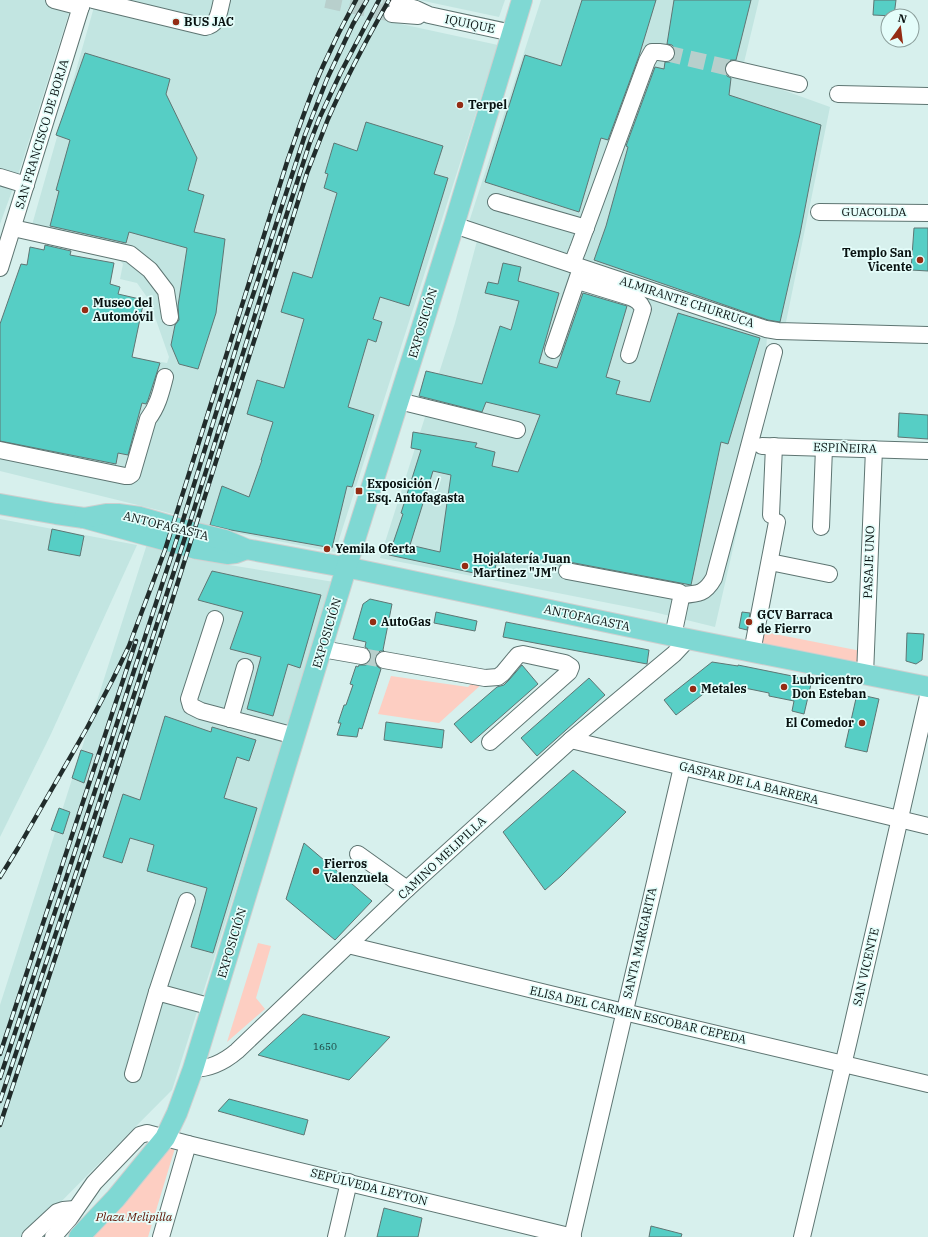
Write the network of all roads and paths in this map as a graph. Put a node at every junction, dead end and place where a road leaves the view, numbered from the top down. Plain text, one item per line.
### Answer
1 (54, 0) edge
2 (222, 0) edge
3 (522, 0) edge
4 (86, 2) edge
5 (395, 9) tunnel mouth
6 (512, 33) junction
7 (666, 53) tunnel mouth
8 (734, 69) tunnel mouth
9 (799, 84) dead end
10 (838, 94) dead end
11 (928, 96) edge
12 (0, 177) edge
13 (26, 185) junction
14 (496, 202) dead end
15 (820, 212) dead end
16 (928, 213) edge
17 (454, 225) junction
18 (13, 228) junction
19 (586, 228) junction
20 (0, 268) edge
21 (577, 271) junction
22 (170, 317) dead end
23 (928, 335) edge
24 (553, 350) dead end
25 (774, 352) dead end
26 (629, 355) dead end
27 (165, 377) dead end
28 (399, 401) junction
29 (517, 430) dead end
30 (824, 448) junction
31 (874, 449) junction
32 (0, 450) edge
33 (928, 451) edge
34 (0, 504) edge
35 (821, 527) dead end
36 (770, 562) junction
37 (347, 568) junction
38 (567, 572) dead end
39 (829, 574) dead end
40 (681, 595) junction
41 (215, 619) dead end
42 (680, 638) junction
43 (322, 649) junction
44 (752, 652) junction
45 (362, 656) tunnel mouth
46 (384, 660) tunnel mouth
47 (245, 667) dead end
48 (865, 675) junction
49 (928, 687) edge
50 (928, 696) edge
51 (230, 719) junction
52 (295, 736) junction
53 (571, 740) junction
54 (490, 742) dead end
55 (682, 767) junction
56 (900, 819) junction
57 (928, 826) edge
58 (358, 854) dead end
59 (407, 889) junction
60 (187, 901) dead end
61 (348, 945) junction
62 (157, 992) junction
63 (212, 1007) junction
64 (624, 1012) junction
65 (844, 1064) junction
66 (193, 1069) junction
67 (134, 1074) dead end
68 (928, 1084) edge
69 (165, 1138) junction
70 (188, 1144) junction
71 (349, 1182) junction
72 (75, 1209) junction
73 (30, 1237) edge
74 (53, 1237) edge
75 (79, 1237) edge
76 (161, 1237) edge
77 (336, 1237) edge
78 (572, 1237) edge
79 (802, 1237) edge

1 - 4 street
2 - 4 street
3 - 6 main road, EXPOSICIÓN
4 - 13 street, SAN FRANCISCO DE BORJA
5 - 6 street, IQUIQUE
6 - 17 main road, EXPOSICIÓN
7 - 19 street
8 - 9 street
10 - 11 street
12 - 13 street
13 - 18 street, SAN FRANCISCO DE BORJA
14 - 19 street
15 - 16 street, GUACOLDA
17 - 21 street, ALMIRANTE CHURRUCA
17 - 28 main road, EXPOSICIÓN
18 - 20 street, SAN FRANCISCO DE BORJA
18 - 22 street
19 - 21 street
21 - 23 street, ALMIRANTE CHURRUCA
21 - 24 street
21 - 26 street
25 - 40 street
27 - 32 street
28 - 29 street
28 - 37 main road, EXPOSICIÓN
30 - 31 street, ESPIÑEIRA
30 - 35 street
30 - 36 street, ESPIÑEIRA
31 - 33 street, ESPIÑEIRA
31 - 48 street, PASAJE UNO
34 - 37 main road, ANTOFAGASTA
36 - 39 street
36 - 44 street
37 - 42 main road, ANTOFAGASTA
37 - 43 main road, EXPOSICIÓN
38 - 40 street
40 - 42 street
41 - 51 street
42 - 44 main road, ANTOFAGASTA
42 - 53 street, CAMINO MELIPILLA
43 - 45 street
43 - 52 main road, EXPOSICIÓN
44 - 48 main road, ANTOFAGASTA
46 - 54 street
47 - 51 street
48 - 49 main road, ANTOFAGASTA
50 - 56 street, SAN VICENTE
51 - 52 street
52 - 63 main road, EXPOSICIÓN
53 - 55 street, GASPAR DE LA BARRERA
53 - 59 street, CAMINO MELIPILLA
55 - 56 street, GASPAR DE LA BARRERA
55 - 64 street, SANTA MARGARITA
56 - 57 street, GASPAR DE LA BARRERA
56 - 65 street, SAN VICENTE
58 - 59 street
59 - 61 street, CAMINO MELIPILLA
60 - 62 street
61 - 64 street, ELISA DEL CARMEN ESCOBAR CEPEDA
61 - 66 street, CAMINO MELIPILLA
62 - 63 street
62 - 67 street
63 - 66 main road, EXPOSICIÓN
64 - 65 street, ELISA DEL CARMEN ESCOBAR CEPEDA
64 - 78 street, SANTA MARGARITA
65 - 68 street, ELISA DEL CARMEN ESCOBAR CEPEDA
65 - 79 street, SAN VICENTE
66 - 69 main road, EXPOSICIÓN
69 - 70 street, SEPÚLVEDA LEYTON
69 - 72 street, SEPÚLVEDA LEYTON
69 - 75 main road, EXPOSICIÓN
70 - 71 street, SEPÚLVEDA LEYTON
70 - 76 street
71 - 77 street
71 - 78 street, SEPÚLVEDA LEYTON
72 - 73 street
72 - 74 street

